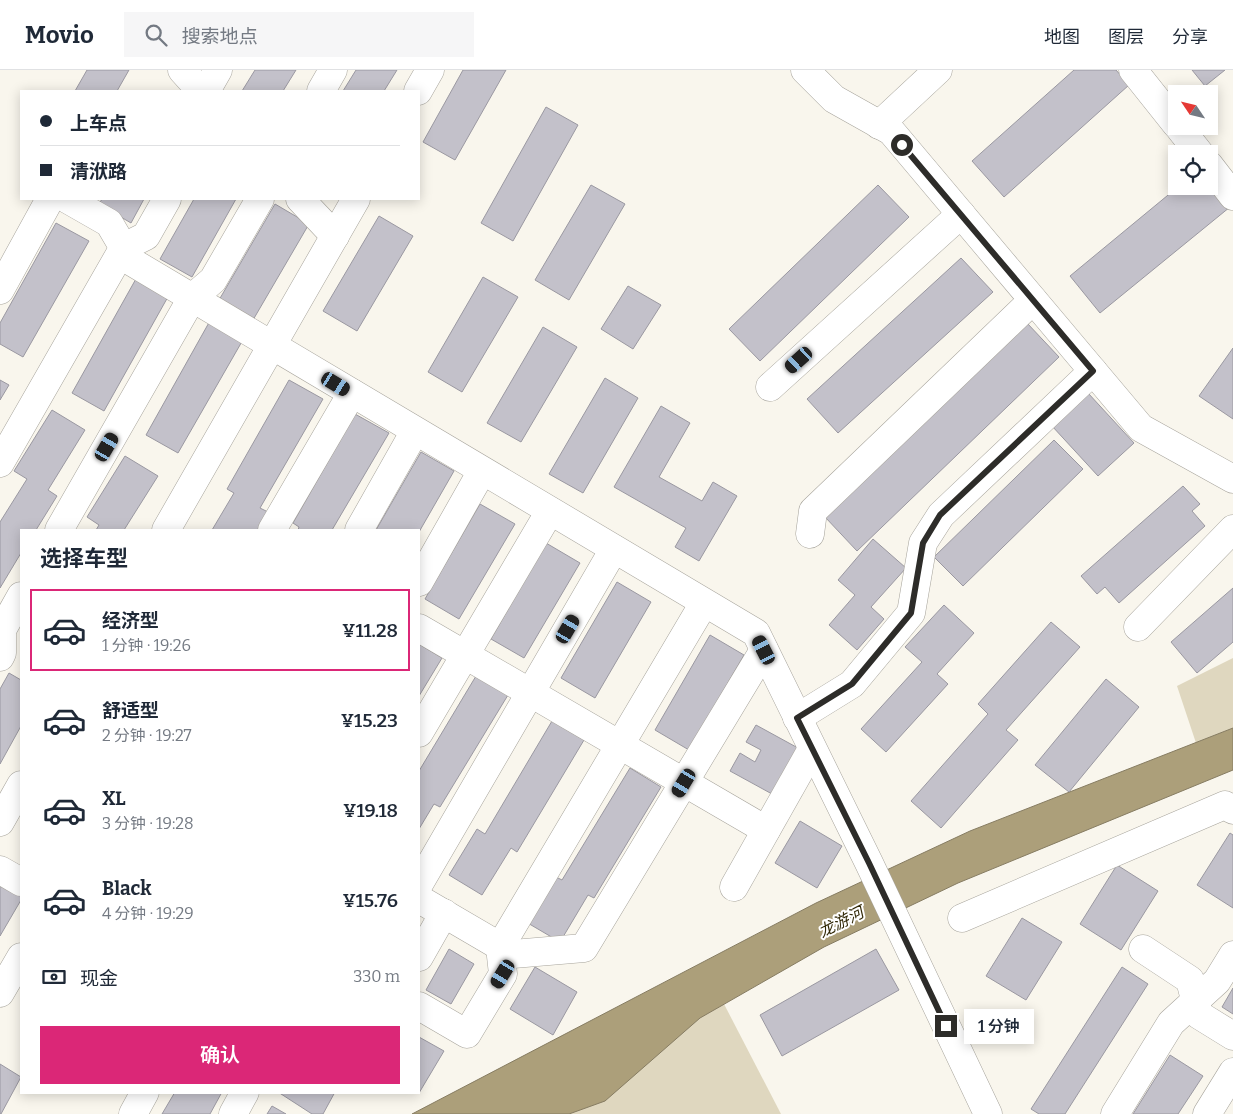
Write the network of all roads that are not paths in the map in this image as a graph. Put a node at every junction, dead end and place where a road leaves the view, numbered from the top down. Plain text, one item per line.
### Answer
1 (182, 70) edge
2 (218, 70) edge
3 (333, 70) edge
4 (430, 70) edge
5 (805, 70) edge
6 (938, 70) edge
7 (1133, 70) edge
8 (200, 90) edge
9 (207, 90) edge
10 (322, 90) edge
11 (419, 90) edge
12 (1168, 114) edge
13 (879, 124) junction
14 (1185, 135) edge
15 (1193, 145) edge
16 (1218, 177) edge
17 (1233, 196) edge
18 (49, 200) edge
19 (69, 200) edge
20 (167, 200) edge
21 (259, 200) edge
22 (301, 200) edge
23 (355, 200) edge
24 (961, 214) junction
25 (335, 236) junction
26 (124, 248) junction
27 (0, 290) edge
28 (192, 298) junction
29 (1033, 300) junction
30 (271, 345) junction
31 (1093, 371) junction
32 (770, 387) dead end
33 (352, 393) junction
34 (415, 431) junction
35 (0, 463) edge
36 (482, 471) junction
37 (1233, 479) edge
38 (550, 511) junction
39 (60, 529) edge
40 (167, 529) edge
41 (273, 529) edge
42 (360, 529) edge
43 (1233, 529) edge
44 (810, 534) dead end
45 (614, 549) junction
46 (420, 580) edge
47 (20, 598) edge
48 (704, 603) junction
49 (1138, 627) dead end
50 (420, 629) edge
51 (764, 650) junction
52 (465, 655) junction
53 (6, 657) edge
54 (530, 693) junction
55 (797, 718) junction
56 (420, 732) edge
57 (620, 745) junction
58 (812, 749) junction
59 (684, 783) junction
60 (20, 787) edge
61 (1233, 810) edge
62 (0, 822) edge
63 (766, 830) junction
64 (0, 870) edge
65 (20, 881) edge
66 (420, 882) edge
67 (734, 887) dead end
68 (420, 900) edge
69 (444, 913) junction
70 (962, 918) dead end
71 (500, 947) junction
72 (1143, 949) dead end
73 (420, 955) edge
74 (1233, 955) edge
75 (20, 959) edge
76 (0, 994) edge
77 (1196, 1001) junction
78 (420, 1007) edge
79 (1233, 1036) edge
80 (1233, 1072) edge
81 (144, 1094) edge
82 (244, 1094) edge
83 (133, 1114) edge
84 (232, 1114) edge
85 (988, 1114) edge
86 (1115, 1114) edge
87 (1207, 1114) edge

1 - 8 street
2 - 9 street
3 - 10 street
4 - 11 street
5 - 13 street
6 - 13 street
7 - 12 street
13 - 24 street
14 - 15 street
16 - 17 street
18 - 27 street
19 - 26 street
20 - 26 street
21 - 28 street
22 - 25 street
23 - 25 street
24 - 29 street
24 - 32 street
25 - 30 street
26 - 28 street
26 - 35 street
28 - 30 street
28 - 39 street
29 - 31 street
29 - 44 street
30 - 33 street
30 - 40 street
31 - 37 street
31 - 55 street
33 - 34 street
33 - 41 street
34 - 36 street
34 - 42 street
36 - 38 street
36 - 46 street
38 - 45 street
38 - 52 street
43 - 49 street
45 - 48 street
45 - 54 street
47 - 53 street
48 - 51 street
48 - 57 street
50 - 52 street
51 - 55 street
51 - 59 street
52 - 54 street
52 - 56 street
54 - 57 street
54 - 66 street
55 - 58 street
57 - 59 street
57 - 71 street
58 - 63 street
58 - 85 street
59 - 63 street
59 - 71 street
60 - 62 street
61 - 70 street
63 - 67 street
64 - 65 street
68 - 69 street
69 - 71 street
69 - 73 street
71 - 78 street
72 - 77 street
74 - 77 street
75 - 76 street
77 - 79 street
77 - 86 street
80 - 87 street
81 - 83 street
82 - 84 street

